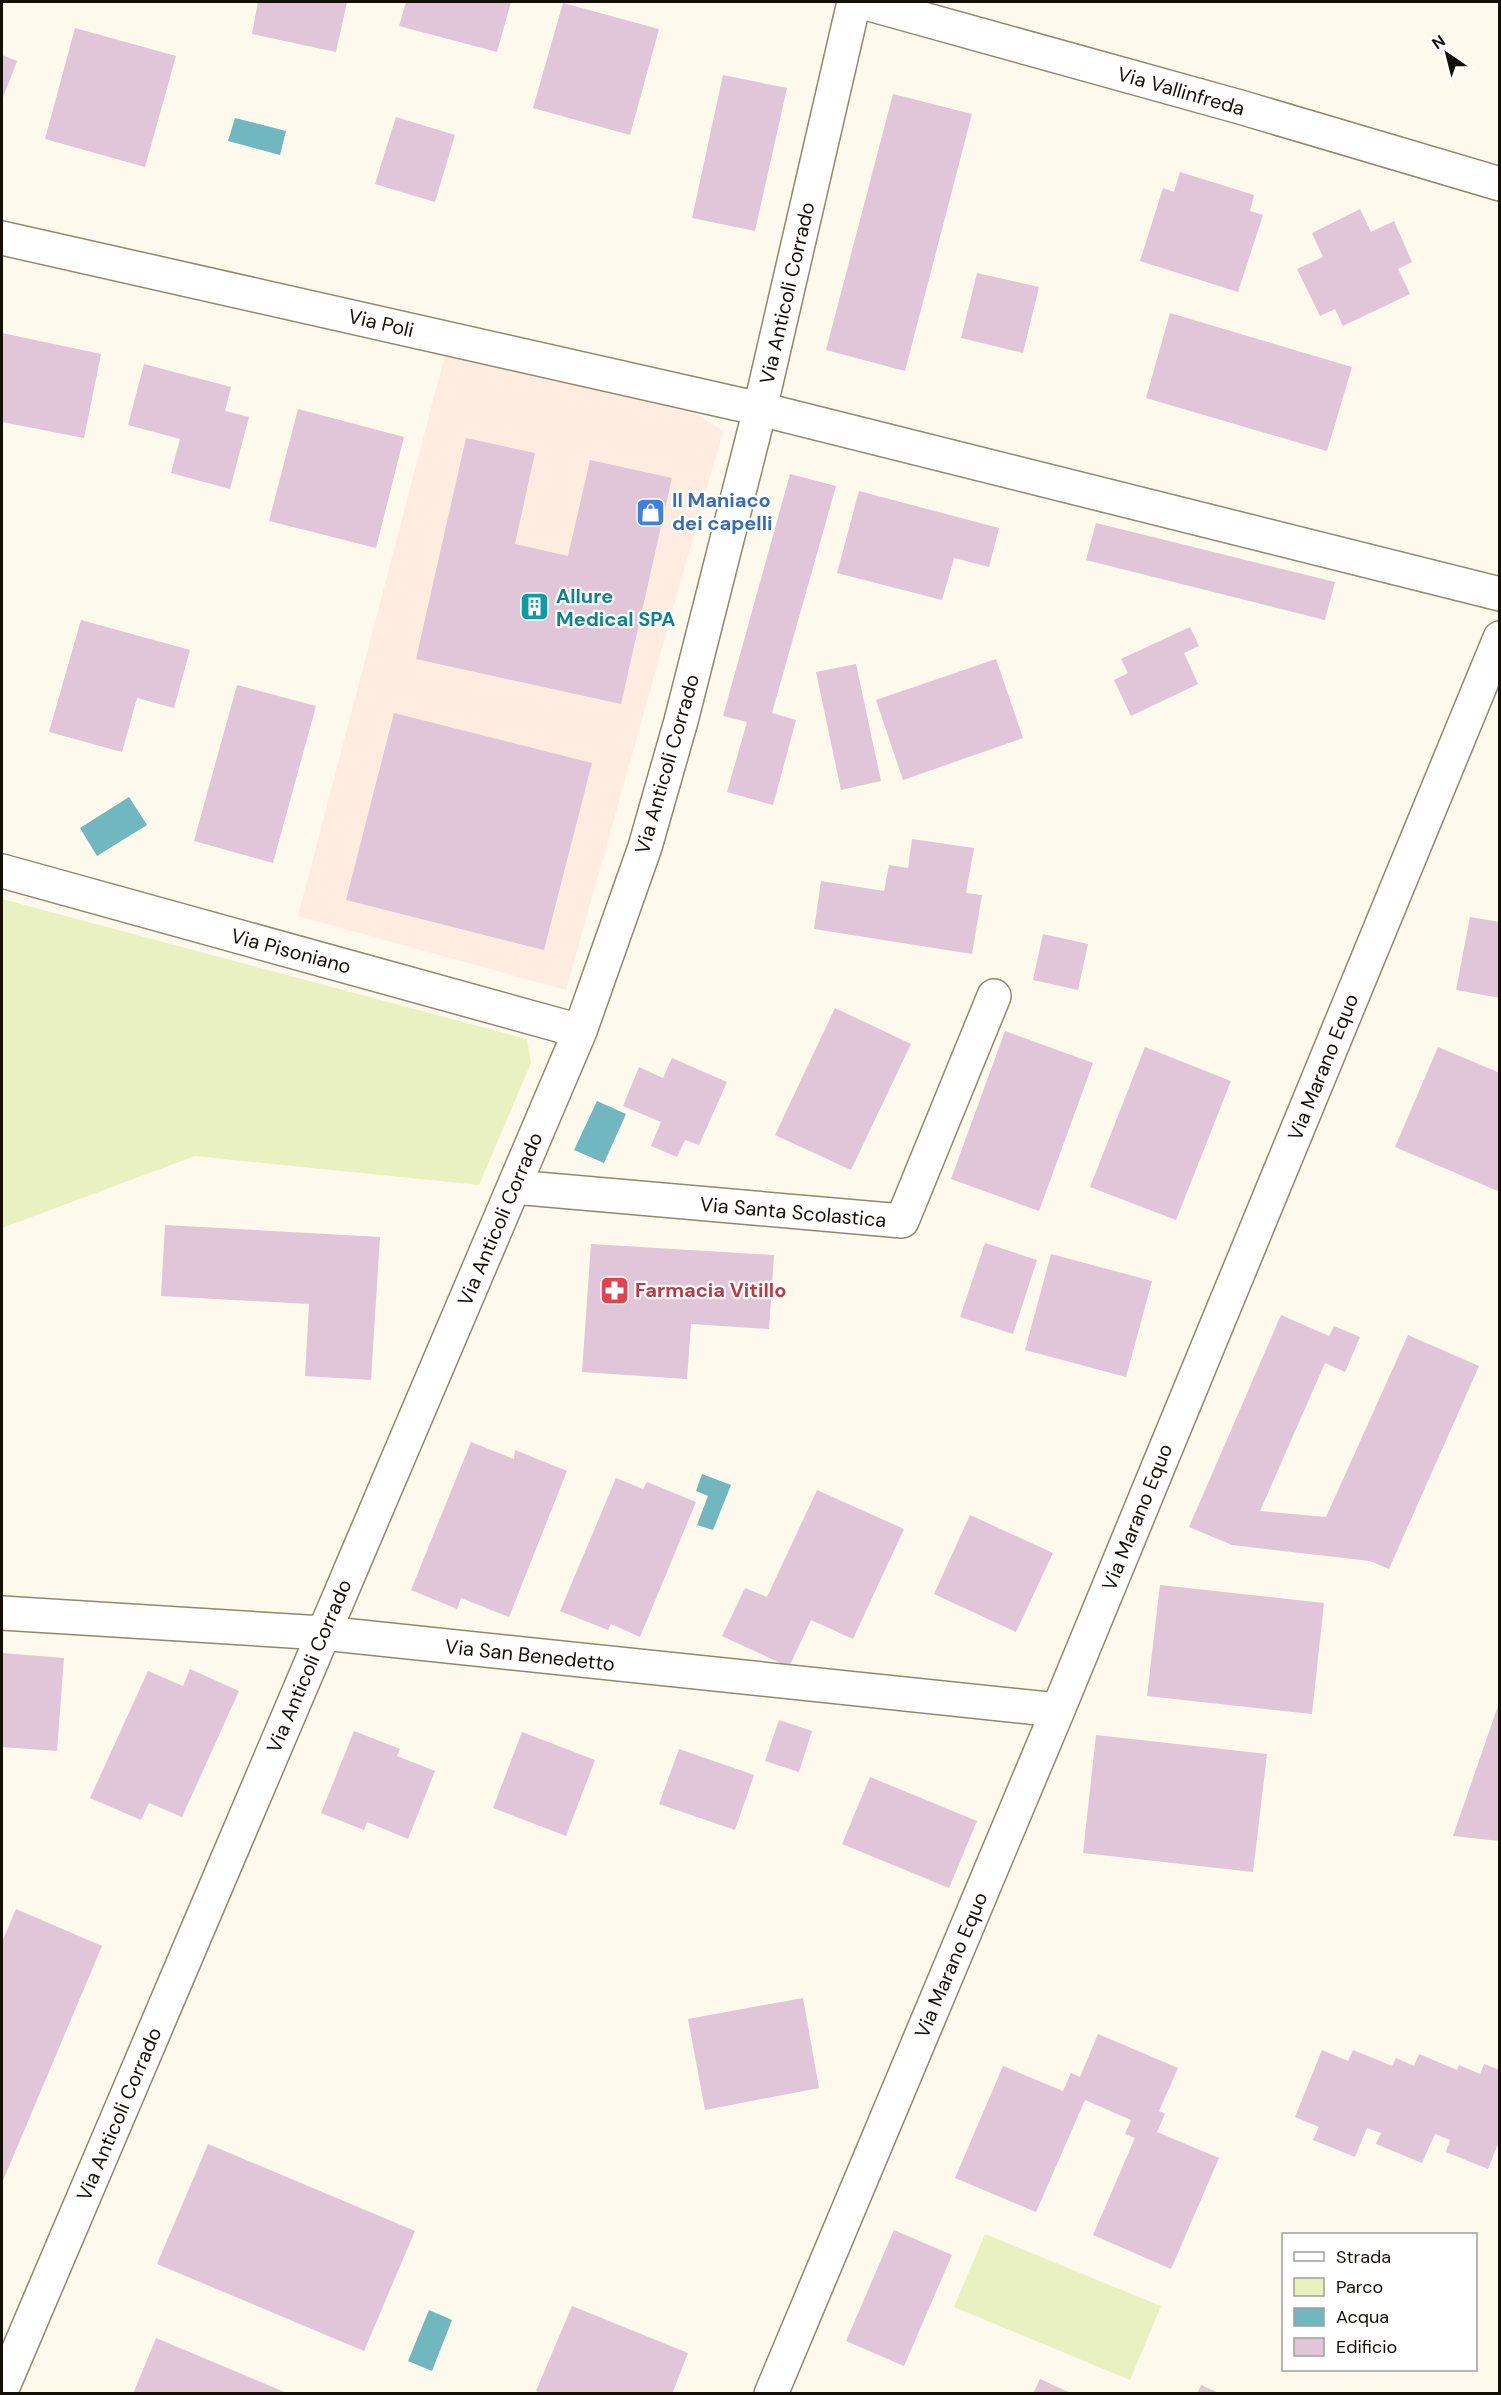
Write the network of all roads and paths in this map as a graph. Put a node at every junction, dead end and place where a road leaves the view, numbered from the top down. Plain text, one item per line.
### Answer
1 (854, 2) edge
2 (862, 2) edge
3 (1500, 184) edge
4 (2, 238) edge
5 (760, 409) junction
6 (1500, 594) edge
7 (1500, 638) edge
8 (2, 871) edge
9 (994, 996) dead end
10 (580, 1031) junction
11 (514, 1187) junction
12 (2, 1613) edge
13 (323, 1633) junction
14 (1058, 1710) junction
15 (2, 2389) edge
16 (771, 2394) edge

1 - 5 street, Via Anticoli Corrado
2 - 3 street, Via Vallinfreda
4 - 5 street, Via Poli
5 - 6 street, Via Poli
5 - 10 street, Via Anticoli Corrado
7 - 14 street, Via Marano Equo
8 - 10 street, Via Pisoniano
9 - 11 street, Via Santa Scolastica
10 - 11 street, Via Anticoli Corrado
11 - 13 street, Via Anticoli Corrado
12 - 13 street, Via San Benedetto
13 - 14 street, Via San Benedetto
13 - 15 street, Via Anticoli Corrado
14 - 16 street, Via Marano Equo

